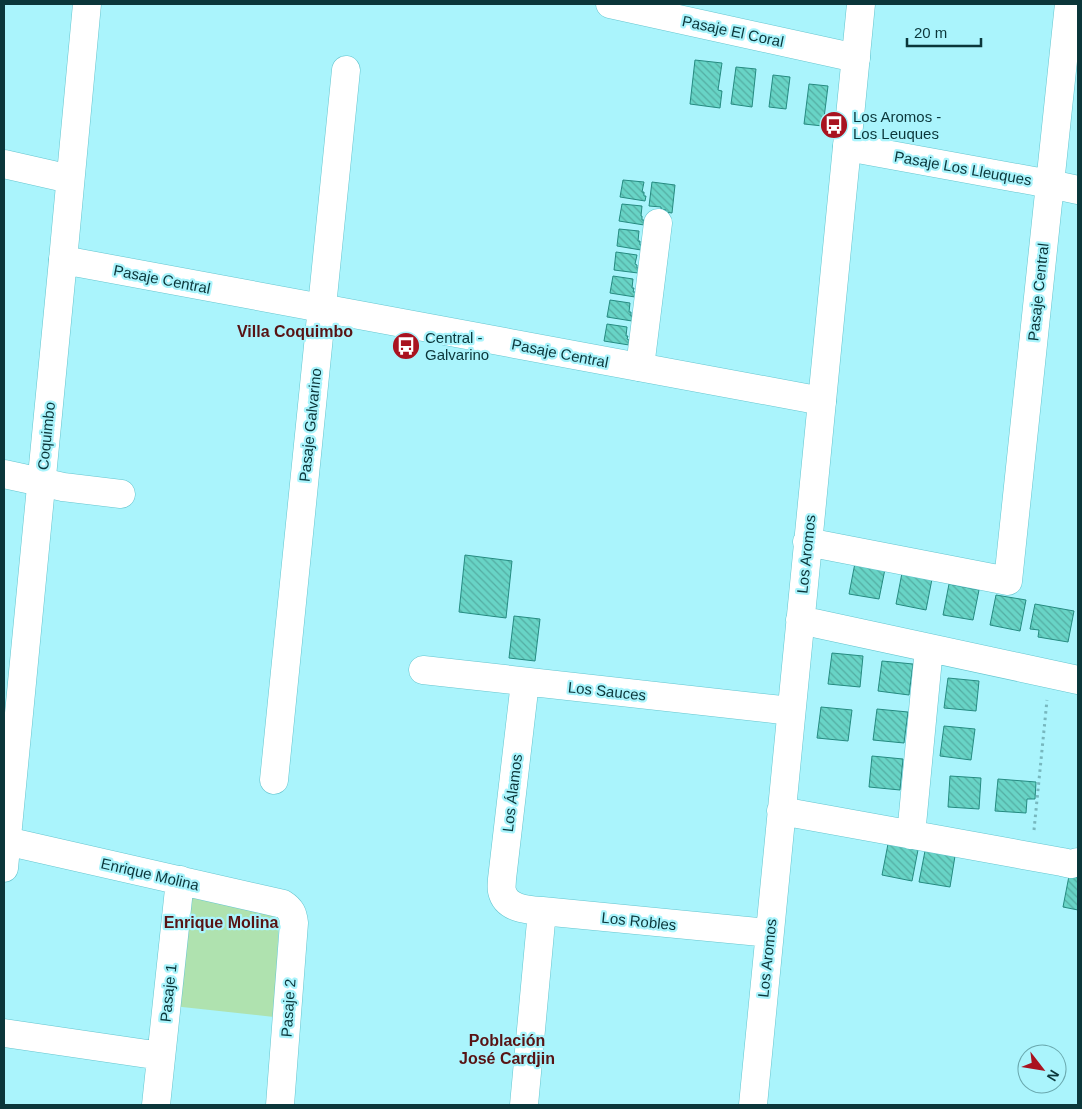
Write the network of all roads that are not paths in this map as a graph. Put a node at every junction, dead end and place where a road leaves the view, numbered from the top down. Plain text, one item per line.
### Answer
1 (87, 4) edge
2 (610, 4) edge
3 (861, 4) edge
4 (1069, 4) edge
5 (856, 58) junction
6 (346, 70) dead end
7 (847, 147) junction
8 (4, 164) edge
9 (70, 179) junction
10 (1050, 184) junction
11 (1078, 190) edge
12 (658, 223) dead end
13 (63, 260) junction
14 (321, 308) junction
15 (640, 367) junction
16 (822, 402) junction
17 (4, 474) edge
18 (41, 482) junction
19 (121, 494) dead end
20 (807, 542) junction
21 (800, 620) junction
22 (929, 648) junction
23 (424, 670) dead end
24 (1078, 680) edge
25 (525, 682) junction
26 (791, 711) junction
27 (274, 780) dead end
28 (781, 811) junction
29 (911, 834) junction
30 (6, 841) junction
31 (1078, 862) edge
32 (4, 868) edge
33 (180, 880) junction
34 (509, 903) joint
35 (542, 911) junction
36 (292, 912) joint
37 (770, 933) junction
38 (4, 1033) edge
39 (162, 1056) junction
40 (156, 1105) edge
41 (280, 1105) edge
42 (524, 1105) edge
43 (753, 1105) edge

1 - 9 street, Coquimbo
2 - 5 street, Pasaje El Coral
3 - 5 street, Los Aromos
4 - 10 street, Pasaje Central
5 - 7 street, Los Aromos
6 - 14 street, Pasaje Galvarino
7 - 10 street, Pasaje Los Lleuques
7 - 16 street, Los Aromos
8 - 9 street
9 - 13 street, Coquimbo
10 - 11 street, Pasaje Los Lleuques
10 - 20 street, Pasaje Central
12 - 15 street
13 - 14 street, Pasaje Central
13 - 18 street, Coquimbo
14 - 15 street, Pasaje Central
14 - 27 street, Pasaje Galvarino
15 - 16 street, Pasaje Central
16 - 20 street, Los Aromos
17 - 18 street
18 - 19 street
18 - 30 street, Coquimbo
20 - 21 street, Los Aromos
21 - 22 street
21 - 26 street, Los Aromos
22 - 24 street
22 - 29 street
23 - 25 street, Los Sauces
25 - 26 street, Los Sauces
25 - 34 street, Los Álamos
26 - 28 street, Los Aromos
28 - 29 street
28 - 37 street, Los Aromos
29 - 31 street
30 - 32 street, Coquimbo
30 - 33 street, Enrique Molina
33 - 36 street, Enrique Molina
33 - 39 street, Pasaje 1
34 - 35 street, Los Robles
35 - 37 street, Los Robles
35 - 42 street
36 - 41 street, Pasaje 2
37 - 43 street, Los Aromos
38 - 39 street
39 - 40 street, Pasaje 1

